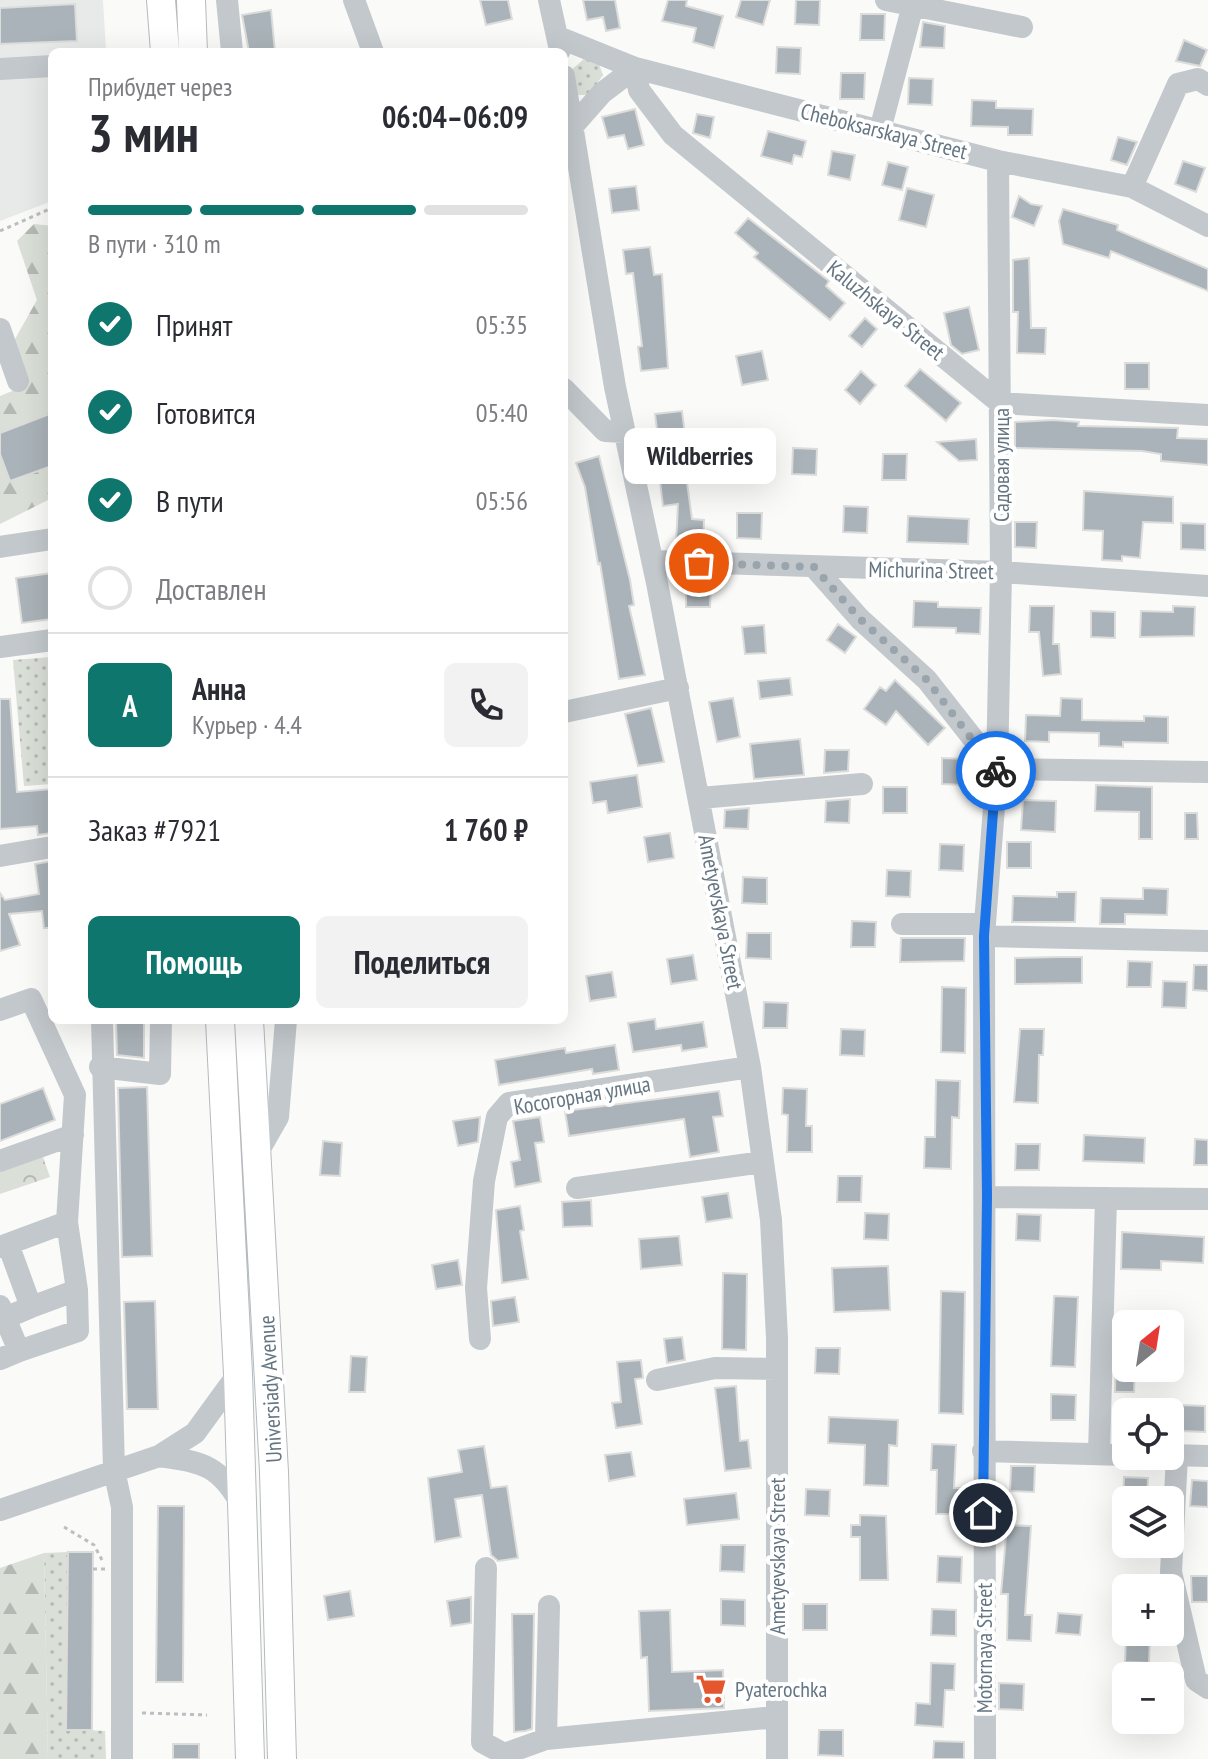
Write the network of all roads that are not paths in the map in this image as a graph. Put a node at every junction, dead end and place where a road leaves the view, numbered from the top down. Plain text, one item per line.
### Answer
1 (161, 0) edge
2 (191, 0) edge
3 (227, 0) edge
4 (354, 0) edge
5 (549, 0) edge
6 (886, 0) edge
7 (913, 5) junction
8 (1022, 27) dead end
9 (559, 45) edge
10 (165, 48) edge
11 (193, 48) edge
12 (232, 48) edge
13 (372, 48) edge
14 (48, 66) edge
15 (635, 68) junction
16 (0, 69) edge
17 (1208, 85) edge
18 (568, 102) edge
19 (572, 127) junction
20 (880, 130) junction
21 (998, 161) junction
22 (1132, 187) junction
23 (1208, 226) edge
24 (0, 329) edge
25 (18, 381) dead end
26 (568, 393) edge
27 (1000, 403) junction
28 (1208, 415) edge
29 (624, 432) junction
30 (48, 540) edge
31 (0, 547) edge
32 (653, 561) junction
33 (814, 567) junction
34 (1001, 572) junction
35 (1208, 586) edge
36 (48, 641) edge
37 (0, 647) edge
38 (678, 688) junction
39 (568, 711) edge
40 (997, 769) junction
41 (1208, 772) edge
42 (862, 784) dead end
43 (700, 798) junction
44 (48, 848) edge
45 (0, 856) edge
46 (902, 924) dead end
47 (985, 930) junction
48 (1208, 941) edge
49 (0, 1010) edge
50 (102, 1024) edge
51 (161, 1024) edge
52 (220, 1024) edge
53 (249, 1024) edge
54 (286, 1024) edge
55 (100, 1067) junction
56 (750, 1067) junction
57 (73, 1135) junction
58 (258, 1152) junction
59 (0, 1161) edge
60 (763, 1162) junction
61 (577, 1188) dead end
62 (987, 1197) junction
63 (1106, 1198) junction
64 (1208, 1199) edge
65 (67, 1222) junction
66 (4, 1246) edge
67 (77, 1290) junction
68 (31, 1307) junction
69 (3, 1312) edge
70 (480, 1339) dead end
71 (10, 1355) edge
72 (777, 1369) junction
73 (238, 1374) junction
74 (657, 1380) dead end
75 (983, 1451) junction
76 (1099, 1454) junction
77 (1112, 1454) edge
78 (159, 1456) junction
79 (1184, 1456) edge
80 (1208, 1456) edge
81 (114, 1470) junction
82 (1173, 1470) edge
83 (243, 1508) junction
84 (0, 1510) edge
85 (486, 1568) dead end
86 (549, 1606) dead end
87 (1208, 1688) edge
88 (776, 1717) junction
89 (546, 1739) junction
90 (122, 1759) edge
91 (250, 1759) edge
92 (282, 1759) edge
93 (777, 1759) edge
94 (985, 1759) edge

1 - 10 main road
2 - 11 main road
3 - 12 street
4 - 13 street
5 - 9 street
6 - 7 street
7 - 8 street
7 - 20 street
9 - 15 street, Cheboksarskaya Street
14 - 16 street
15 - 19 street
15 - 20 street, Cheboksarskaya Street
15 - 27 street, Kaluzhskaya Street
17 - 22 street
18 - 19 street, Ametyevskaya Street
19 - 29 street, Ametyevskaya Street
20 - 21 street, Cheboksarskaya Street
21 - 22 street, Cheboksarskaya Street
21 - 27 street, Садовая улица
22 - 23 street, Cheboksarskaya Street
24 - 25 street
26 - 29 street
27 - 28 street
27 - 34 street, Садовая улица
29 - 32 street, Ametyevskaya Street
30 - 31 street
32 - 33 street, Michurina Street
32 - 38 street, Ametyevskaya Street
33 - 34 street, Michurina Street
33 - 40 street
34 - 35 street, Michurina Street
34 - 40 street, Садовая улица
36 - 37 street
38 - 39 street
38 - 43 street, Ametyevskaya Street
40 - 41 street
40 - 47 street, Motornaya Street
42 - 43 street
43 - 56 street, Ametyevskaya Street
44 - 45 street
46 - 47 street
47 - 48 street
47 - 62 street, Motornaya Street
49 - 57 street
50 - 55 street
51 - 55 street
52 - 73 main road, Universiady Avenue
53 - 58 main road, Universiady Avenue
54 - 58 street
55 - 81 street
56 - 60 street, Ametyevskaya Street
56 - 70 street, Косогорная улица
57 - 59 street
57 - 65 street
58 - 92 main road, Universiady Avenue
60 - 61 street
60 - 72 street, Ametyevskaya Street
62 - 63 street
62 - 75 street, Motornaya Street
63 - 64 street
63 - 76 street
65 - 66 street
65 - 67 street
66 - 68 street
67 - 68 street
67 - 71 street
68 - 69 street
69 - 71 street
72 - 74 street
72 - 88 street, Ametyevskaya Street
73 - 78 street
73 - 83 main road, Universiady Avenue
75 - 76 street
75 - 94 street, Motornaya Street
76 - 77 street
78 - 81 street
78 - 83 street
79 - 80 street
81 - 84 street
81 - 90 street
82 - 87 street
83 - 91 main road, Universiady Avenue
85 - 89 street
86 - 89 street
88 - 89 street
88 - 93 street, Ametyevskaya Street

